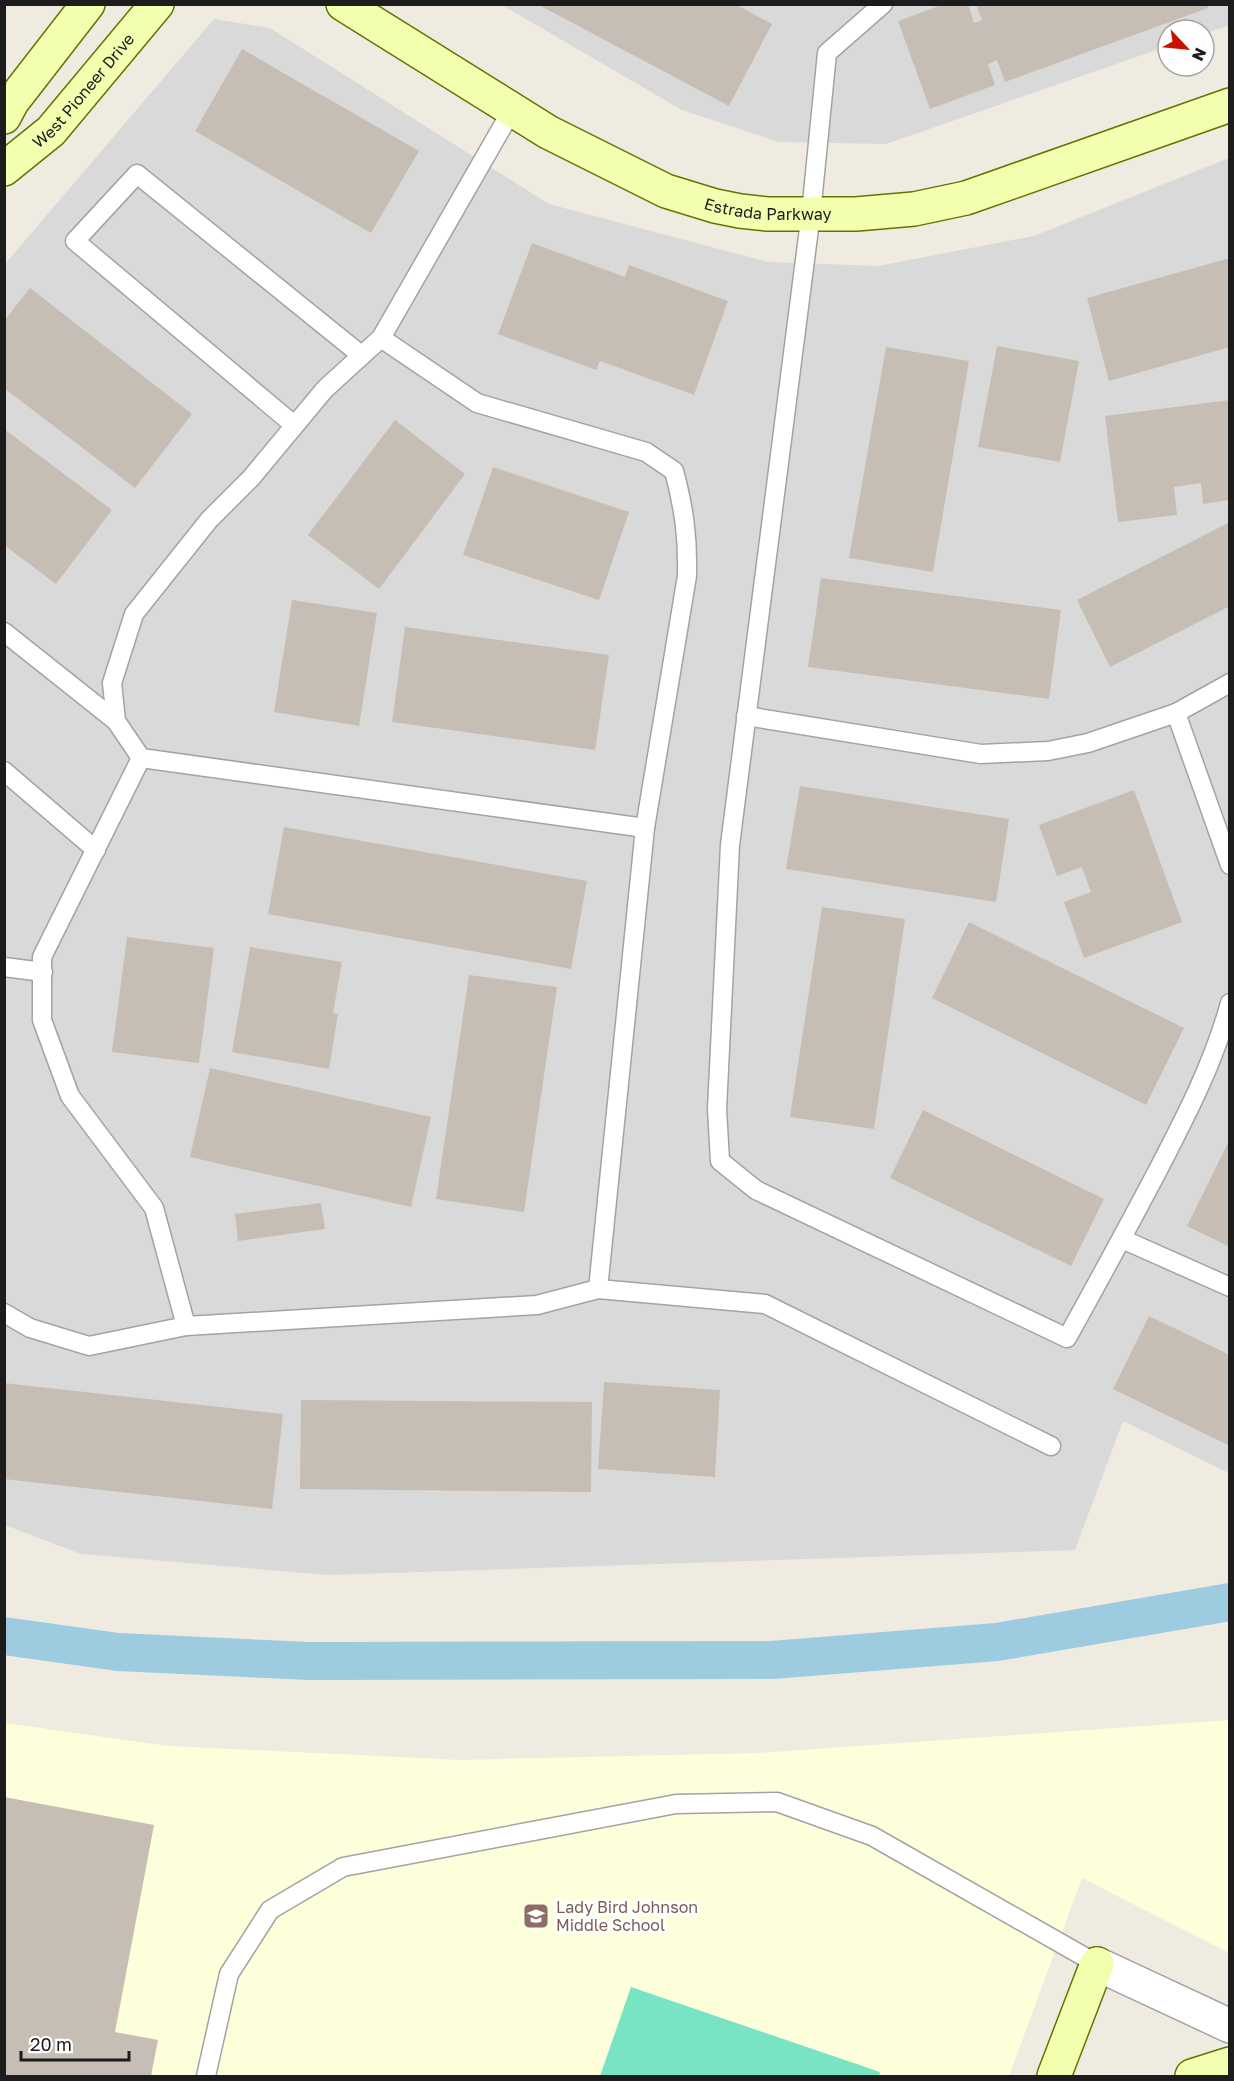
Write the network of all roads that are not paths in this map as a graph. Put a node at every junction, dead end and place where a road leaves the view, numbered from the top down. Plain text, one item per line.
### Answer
1 (88, 4) edge
2 (157, 4) edge
3 (343, 4) edge
4 (882, 4) edge
5 (1230, 105) edge
6 (512, 110) junction
7 (4, 117) edge
8 (4, 169) edge
9 (811, 213) junction
10 (381, 338) junction
11 (362, 355) junction
12 (294, 425) junction
13 (4, 632) edge
14 (1230, 683) edge
15 (1176, 713) junction
16 (746, 716) junction
17 (116, 721) junction
18 (141, 758) junction
19 (4, 771) edge
20 (645, 828) junction
21 (96, 849) junction
22 (1230, 865) edge
23 (4, 967) edge
24 (43, 972) junction
25 (1230, 1003) edge
26 (1122, 1239) junction
27 (1230, 1287) edge
28 (598, 1289) junction
29 (4, 1313) edge
30 (186, 1326) junction
31 (1051, 1446) dead end
32 (1097, 1964) junction
33 (1230, 2026) edge
34 (1230, 2064) edge
35 (206, 2076) edge
36 (1054, 2076) edge
37 (1192, 2076) edge

1 - 7 street
2 - 8 street, West Pioneer Drive
3 - 6 street, Estrada Parkway
4 - 9 lane
5 - 9 street, Estrada Parkway
6 - 9 street, Estrada Parkway
6 - 10 lane
9 - 16 lane
10 - 11 lane
10 - 20 lane
11 - 12 lane
11 - 12 lane
12 - 17 lane
13 - 17 lane
14 - 15 lane
15 - 16 lane
15 - 22 lane
16 - 26 lane
17 - 18 lane
18 - 20 lane
18 - 21 lane
19 - 21 lane
20 - 28 lane
21 - 24 lane
23 - 24 lane
24 - 30 lane
25 - 26 lane
26 - 27 lane
28 - 30 lane
28 - 31 lane
29 - 30 lane
32 - 33 street
32 - 35 lane
32 - 36 street
34 - 37 street

